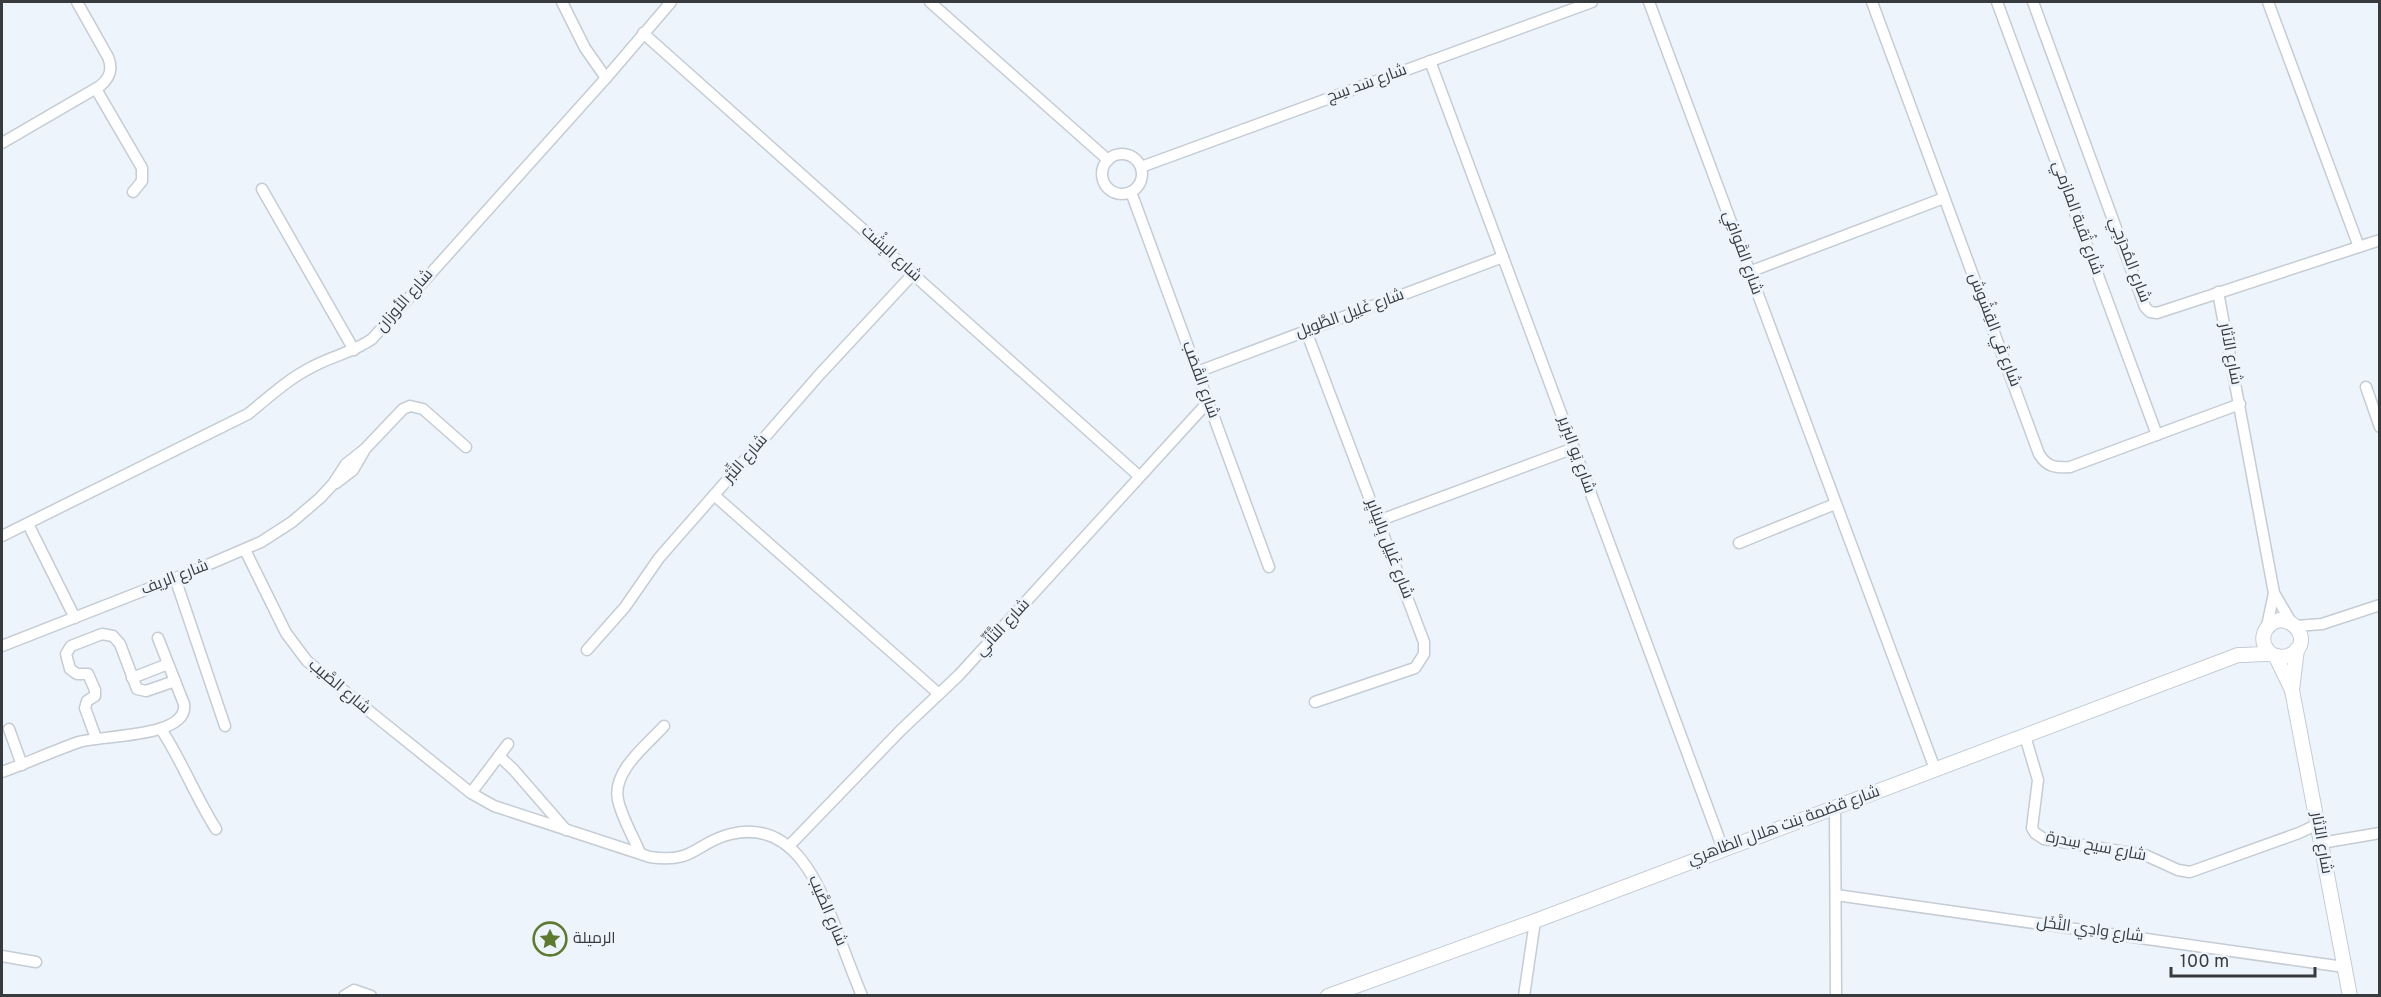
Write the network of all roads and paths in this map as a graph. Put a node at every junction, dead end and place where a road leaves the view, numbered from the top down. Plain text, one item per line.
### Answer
1 (77, 2) edge
2 (562, 2) edge
3 (671, 2) edge
4 (930, 2) edge
5 (1592, 2) edge
6 (1649, 2) edge
7 (1872, 2) edge
8 (1997, 2) edge
9 (2033, 2) edge
10 (2268, 2) edge
11 (643, 33) junction
12 (1431, 61) junction
13 (606, 78) junction
14 (96, 89) junction
15 (2, 143) edge
16 (1108, 160) junction
17 (1141, 167) junction
18 (262, 189) dead end
19 (133, 192) dead end
20 (1131, 192) junction
21 (1944, 198) junction
22 (2379, 240) edge
23 (2359, 247) junction
24 (1503, 257) junction
25 (1749, 272) junction
26 (913, 274) junction
27 (2218, 292) junction
28 (1306, 331) junction
29 (354, 350) junction
30 (1197, 372) junction
31 (2366, 387) dead end
32 (1208, 402) junction
33 (2240, 404) junction
34 (2379, 427) edge
35 (2157, 435) junction
36 (466, 447) dead end
37 (1574, 448) junction
38 (1139, 476) junction
39 (714, 495) junction
40 (1835, 504) junction
41 (1378, 521) junction
42 (28, 524) junction
43 (2, 536) edge
44 (1739, 543) dead end
45 (245, 550) junction
46 (1269, 567) dead end
47 (175, 578) junction
48 (2274, 593) junction
49 (2379, 605) edge
50 (75, 618) junction
51 (2294, 624) junction
52 (2322, 624) junction
53 (2266, 629) junction
54 (158, 638) dead end
55 (2, 646) edge
56 (2299, 647) junction
57 (587, 650) dead end
58 (2238, 655) junction
59 (2274, 655) junction
60 (168, 664) junction
61 (132, 678) junction
62 (175, 681) junction
63 (2292, 690) junction
64 (939, 694) junction
65 (1315, 702) dead end
66 (225, 726) dead end
67 (664, 726) dead end
68 (9, 729) dead end
69 (161, 729) junction
70 (2025, 736) junction
71 (96, 738) junction
72 (508, 744) dead end
73 (499, 756) junction
74 (22, 765) junction
75 (1935, 769) junction
76 (2, 772) edge
77 (471, 793) junction
78 (1835, 807) junction
79 (2318, 824) junction
80 (216, 829) dead end
81 (566, 830) junction
82 (2379, 833) edge
83 (2321, 843) junction
84 (789, 846) junction
85 (1723, 849) junction
86 (640, 853) junction
87 (1836, 895) junction
88 (1535, 921) junction
89 (2, 956) edge
90 (36, 962) dead end
91 (2344, 967) junction
92 (344, 996) edge
93 (371, 996) edge
94 (862, 996) edge
95 (1328, 996) edge
96 (1524, 996) edge
97 (1836, 996) edge
98 (2350, 996) edge

1 - 14 street
2 - 13 street
3 - 11 street, شارع الأوزان
4 - 16 street
5 - 12 street, شارع سَد سِج
6 - 25 street, شارع القَوافِي
7 - 21 street, شارع فَي القِشُوش
8 - 35 street, شارع ثُقبة المازمي
9 - 27 street, شارع المُدرَجِي
10 - 23 street
11 - 13 street, شارع الأوزان
11 - 26 street, شارع البِشْت
12 - 17 street, شارع سَد سِج
12 - 24 street, شارع يَو البِرَير
13 - 29 street, شارع الأوزان
14 - 15 street
14 - 19 street
16 - 17 street
16 - 20 street
17 - 20 street
18 - 29 street
20 - 30 street, شارع القَصَب
21 - 25 street
21 - 35 street, شارع فَي القِشُوش
22 - 23 street, شارع المُدرَجِي
23 - 27 street, شارع المُدرَجِي
24 - 28 street, شارع غَلِيل الطَّويل
24 - 37 street, شارع يَو البِرَير
25 - 40 street, شارع القَوافِي
26 - 38 street, شارع البِشْت
26 - 39 street, شارع التِّبْر
27 - 33 street, شارع الآثار
28 - 30 street, شارع غَلِيل الطَّويل
28 - 41 street, شارع غَلِيل بِاليِنايِر
29 - 42 street, شارع الأوزان
30 - 32 street, شارع القَصَب
31 - 34 street
32 - 38 street, شارع التَّأنِّي
32 - 46 street, شارع القَصَب
33 - 35 street, شارع فَي القِشُوش
33 - 48 street, شارع الآثار
36 - 45 street, شارع الريف
37 - 41 street
37 - 85 street, شارع يَو البِرَير
38 - 64 street, شارع التَّأنِّي
39 - 57 street, شارع التِّبْر
39 - 64 street
40 - 44 street
40 - 75 street, شارع القَوافِي
41 - 65 street, شارع غَلِيل بِاليِنايِر
42 - 43 street, شارع الأوزان
42 - 50 street
45 - 47 street, شارع الريف
45 - 77 street, شارع الصَّيب
47 - 50 street, شارع الريف
47 - 66 street
48 - 51 street, شارع الآثار
48 - 53 street, شارع الآثار
49 - 52 street
50 - 55 street, شارع الريف
51 - 52 street
51 - 53 street
51 - 56 street
52 - 56 street
53 - 58 street, شارع قضمة بنت هلال الظاهري
53 - 59 street
54 - 60 street
56 - 59 street
56 - 63 street, شارع الآثار
58 - 59 street, شارع قضمة بنت هلال الظاهري
58 - 70 street, شارع قضمة بنت هلال الظاهري
59 - 63 street, شارع الآثار
60 - 61 street
60 - 62 street
61 - 62 street
61 - 71 street
62 - 69 street
63 - 79 street, شارع الآثار
64 - 84 street, شارع التَّأنِّي
67 - 86 street
68 - 74 street
69 - 71 street
69 - 80 street
70 - 75 street, شارع قضمة بنت هلال الظاهري
70 - 79 street, شارع سيح سِدرة
71 - 74 street
72 - 73 street
73 - 77 street
73 - 81 street
74 - 76 street
75 - 78 street, شارع قضمة بنت هلال الظاهري
77 - 81 street, شارع الصَّيب
78 - 85 street, شارع قضمة بنت هلال الظاهري
78 - 87 street
79 - 83 street, شارع الآثار
81 - 86 street, شارع الصَّيب
82 - 83 street
83 - 91 street, شارع الآثار
84 - 86 street, شارع الصَّيب
84 - 94 street, شارع الصَّيب
85 - 88 street, شارع قضمة بنت هلال الظاهري
87 - 91 street, شارع وادِي النَّخَل
87 - 97 street
88 - 95 street, شارع قضمة بنت هلال الظاهري
88 - 96 street
89 - 90 street
91 - 98 street, شارع الآثار
92 - 93 street

